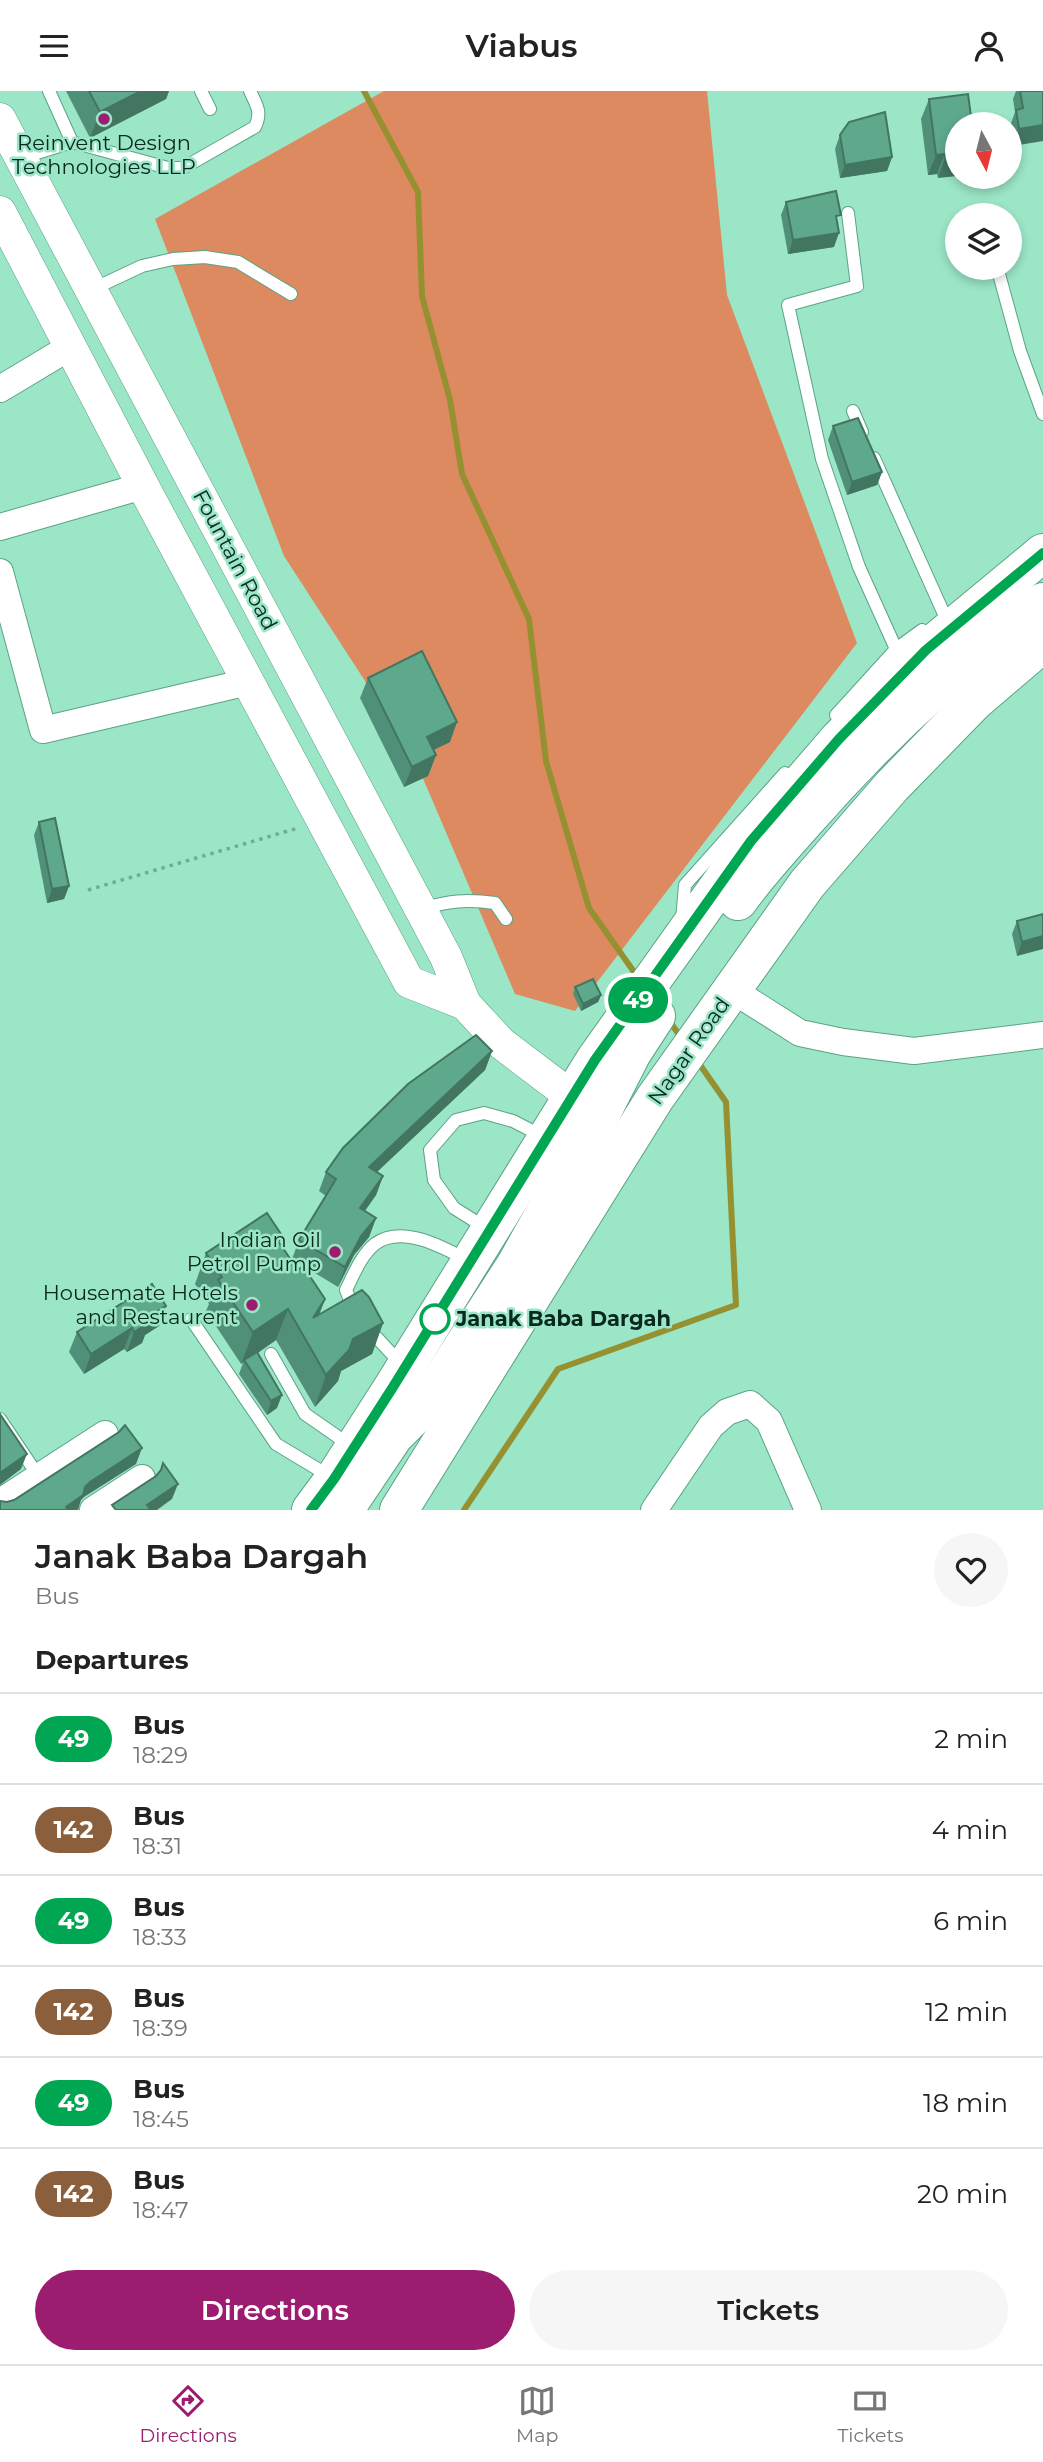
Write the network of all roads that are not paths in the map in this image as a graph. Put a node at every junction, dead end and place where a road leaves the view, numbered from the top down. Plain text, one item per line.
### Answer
1 (49, 91) edge
2 (201, 91) edge
3 (250, 91) edge
4 (210, 109) dead end
5 (0, 119) edge
6 (72, 142) junction
7 (21, 159) junction
8 (0, 212) edge
9 (848, 213) dead end
10 (1001, 280) edge
11 (91, 290) junction
12 (291, 294) dead end
13 (70, 347) junction
14 (0, 389) edge
15 (853, 411) dead end
16 (1043, 414) edge
17 (172, 442) junction
18 (136, 474) junction
19 (0, 527) edge
20 (1043, 553) edge
21 (0, 572) edge
22 (1043, 602) edge
23 (1043, 643) edge
24 (896, 649) junction
25 (248, 683) junction
26 (831, 720) dead end
27 (795, 762) dead end
28 (421, 909) junction
29 (506, 919) dead end
30 (680, 941) junction
31 (732, 990) junction
32 (653, 1000) junction
33 (465, 1004) junction
34 (1043, 1035) edge
35 (587, 1105) junction
36 (558, 1142) junction
37 (597, 1190) junction
38 (480, 1246) junction
39 (191, 1319) dead end
40 (271, 1354) dead end
41 (417, 1364) junction
42 (0, 1419) edge
43 (106, 1434) dead end
44 (39, 1477) junction
45 (142, 1478) dead end
46 (344, 1479) edge
47 (0, 1502) edge
48 (93, 1510) edge
49 (310, 1510) edge
50 (398, 1510) edge
51 (654, 1510) edge
52 (808, 1510) edge

1 - 6 lane
2 - 4 lane
3 - 6 lane
5 - 7 street, Fountain Road
6 - 7 lane
7 - 11 street, Fountain Road
8 - 13 street, Fountain Road
9 - 24 lane
10 - 16 lane
11 - 12 lane
11 - 17 street, Fountain Road
13 - 14 street
13 - 18 street, Fountain Road
15 - 24 lane
17 - 18 street
17 - 28 street, Fountain Road
18 - 19 street
18 - 25 street, Fountain Road
20 - 30 highway
21 - 25 street
22 - 32 highway
23 - 31 highway, Nagar Road
24 - 26 lane
25 - 33 street, Fountain Road
27 - 30 lane
28 - 29 lane
28 - 33 street, Fountain Road
30 - 32 highway
31 - 34 street
31 - 37 highway, Nagar Road
32 - 35 highway
33 - 35 street, Fountain Road
35 - 36 highway
35 - 37 highway
35 - 46 highway
36 - 38 highway
36 - 38 lane
37 - 50 highway, Nagar Road
38 - 41 highway
38 - 41 lane
39 - 46 lane
40 - 46 lane
41 - 46 highway
42 - 44 lane
43 - 44 street
44 - 47 street
45 - 48 street
46 - 49 highway
51 - 52 street

